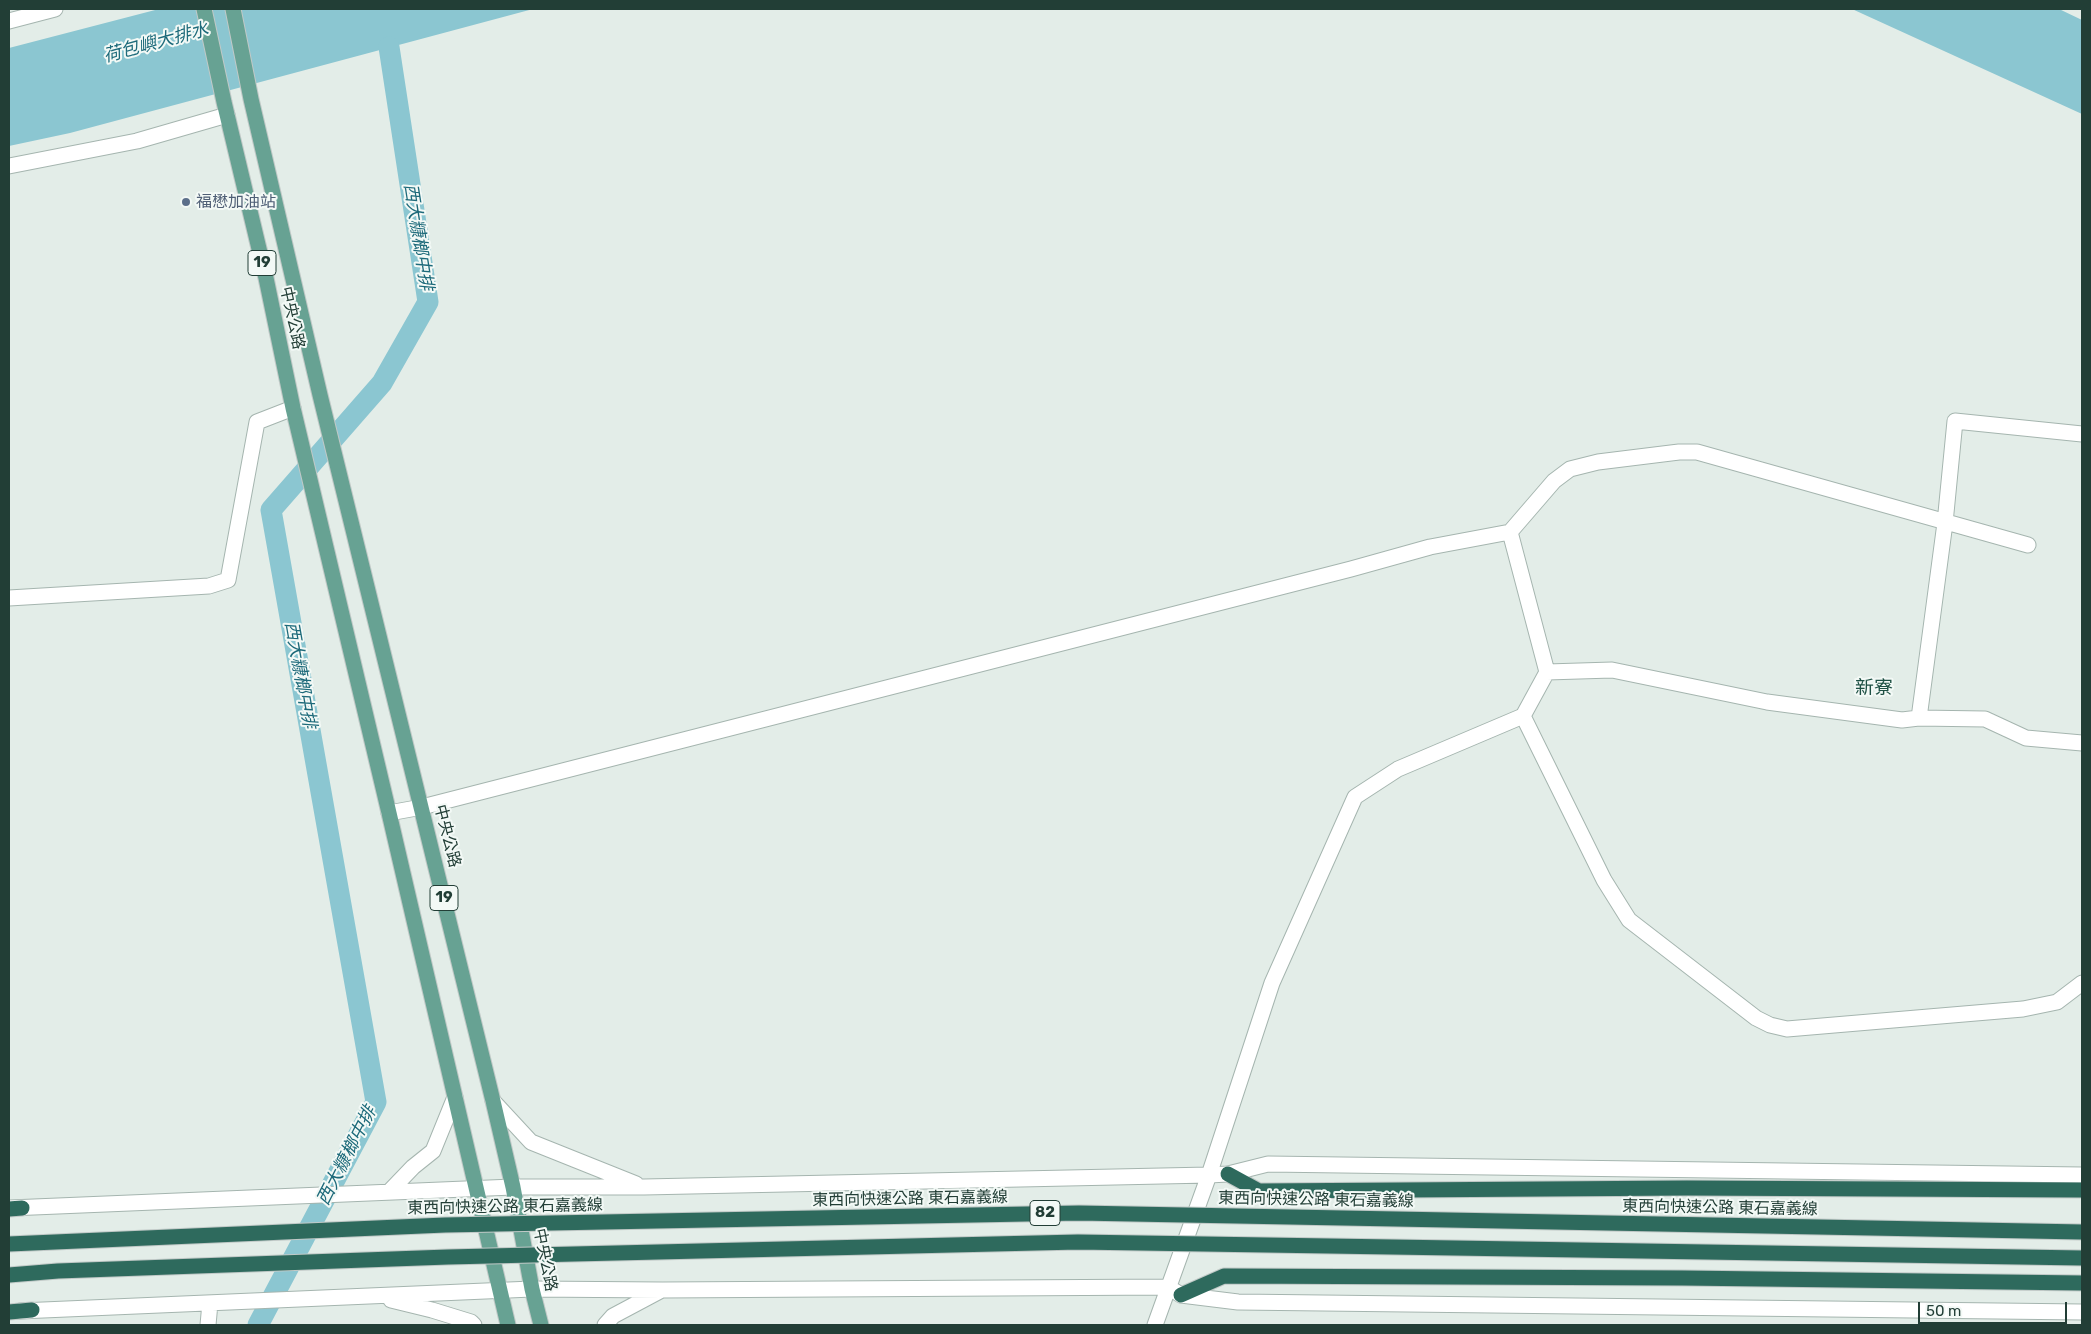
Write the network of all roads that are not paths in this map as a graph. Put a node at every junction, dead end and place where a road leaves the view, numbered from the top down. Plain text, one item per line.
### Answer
1 (55, 9) edge
2 (204, 9) edge
3 (233, 9) edge
4 (9, 21) edge
5 (225, 109) junction
6 (9, 166) edge
7 (292, 408) junction
8 (2082, 434) edge
9 (1945, 523) junction
10 (1510, 532) junction
11 (2028, 546) dead end
12 (9, 598) edge
13 (1546, 672) junction
14 (1523, 716) junction
15 (1919, 718) junction
16 (2082, 744) edge
17 (422, 807) junction
18 (389, 813) junction
19 (2082, 983) edge
20 (455, 1097) junction
21 (493, 1101) junction
22 (1228, 1174) junction
23 (1209, 1175) junction
24 (2082, 1175) edge
25 (513, 1187) junction
26 (644, 1187) junction
27 (475, 1188) junction
28 (2082, 1190) edge
29 (383, 1192) junction
30 (13, 1208) edge
31 (2082, 1232) edge
32 (9, 1244) edge
33 (2082, 1258) edge
34 (9, 1275) edge
35 (2082, 1283) edge
36 (1168, 1287) junction
37 (532, 1289) junction
38 (498, 1290) junction
39 (662, 1290) junction
40 (1182, 1295) junction
41 (375, 1296) junction
42 (210, 1303) junction
43 (32, 1310) joint
44 (9, 1312) edge
45 (2082, 1312) edge
46 (208, 1325) edge
47 (474, 1325) edge
48 (508, 1325) edge
49 (541, 1325) edge
50 (605, 1325) edge
51 (1156, 1325) edge

1 - 4 street
2 - 5 main road, 19
3 - 17 main road, 中央公路 / 19
5 - 6 street
5 - 7 main road, 中央公路 / 19
7 - 12 street
7 - 18 main road, 中央公路 / 19
8 - 9 street
9 - 10 street
9 - 11 street
9 - 15 street
10 - 13 street
10 - 17 street
13 - 14 street
13 - 15 street
14 - 19 street
14 - 23 street
15 - 16 street
17 - 18 street
17 - 21 main road, 中央公路 / 19
18 - 20 main road, 19
20 - 27 main road, 19
20 - 29 street
21 - 25 main road, 中央公路 / 19
21 - 26 street
22 - 23 street
22 - 24 street
22 - 28 highway
23 - 26 street
23 - 36 street
25 - 26 street
25 - 27 street
25 - 37 main road, 中央公路 / 19
27 - 29 street
27 - 38 main road, 19
29 - 30 street
31 - 32 highway, 東西向快速公路 東石嘉義線 / 82, bridge
33 - 34 highway, 82, bridge
35 - 40 highway
36 - 39 street
36 - 40 street
36 - 51 street
37 - 38 street
37 - 39 street
37 - 49 main road, 中央公路 / 19
38 - 41 street
38 - 48 main road, 19
39 - 50 street
40 - 45 street
41 - 42 street
41 - 47 street
42 - 43 street
42 - 46 street
43 - 44 highway

